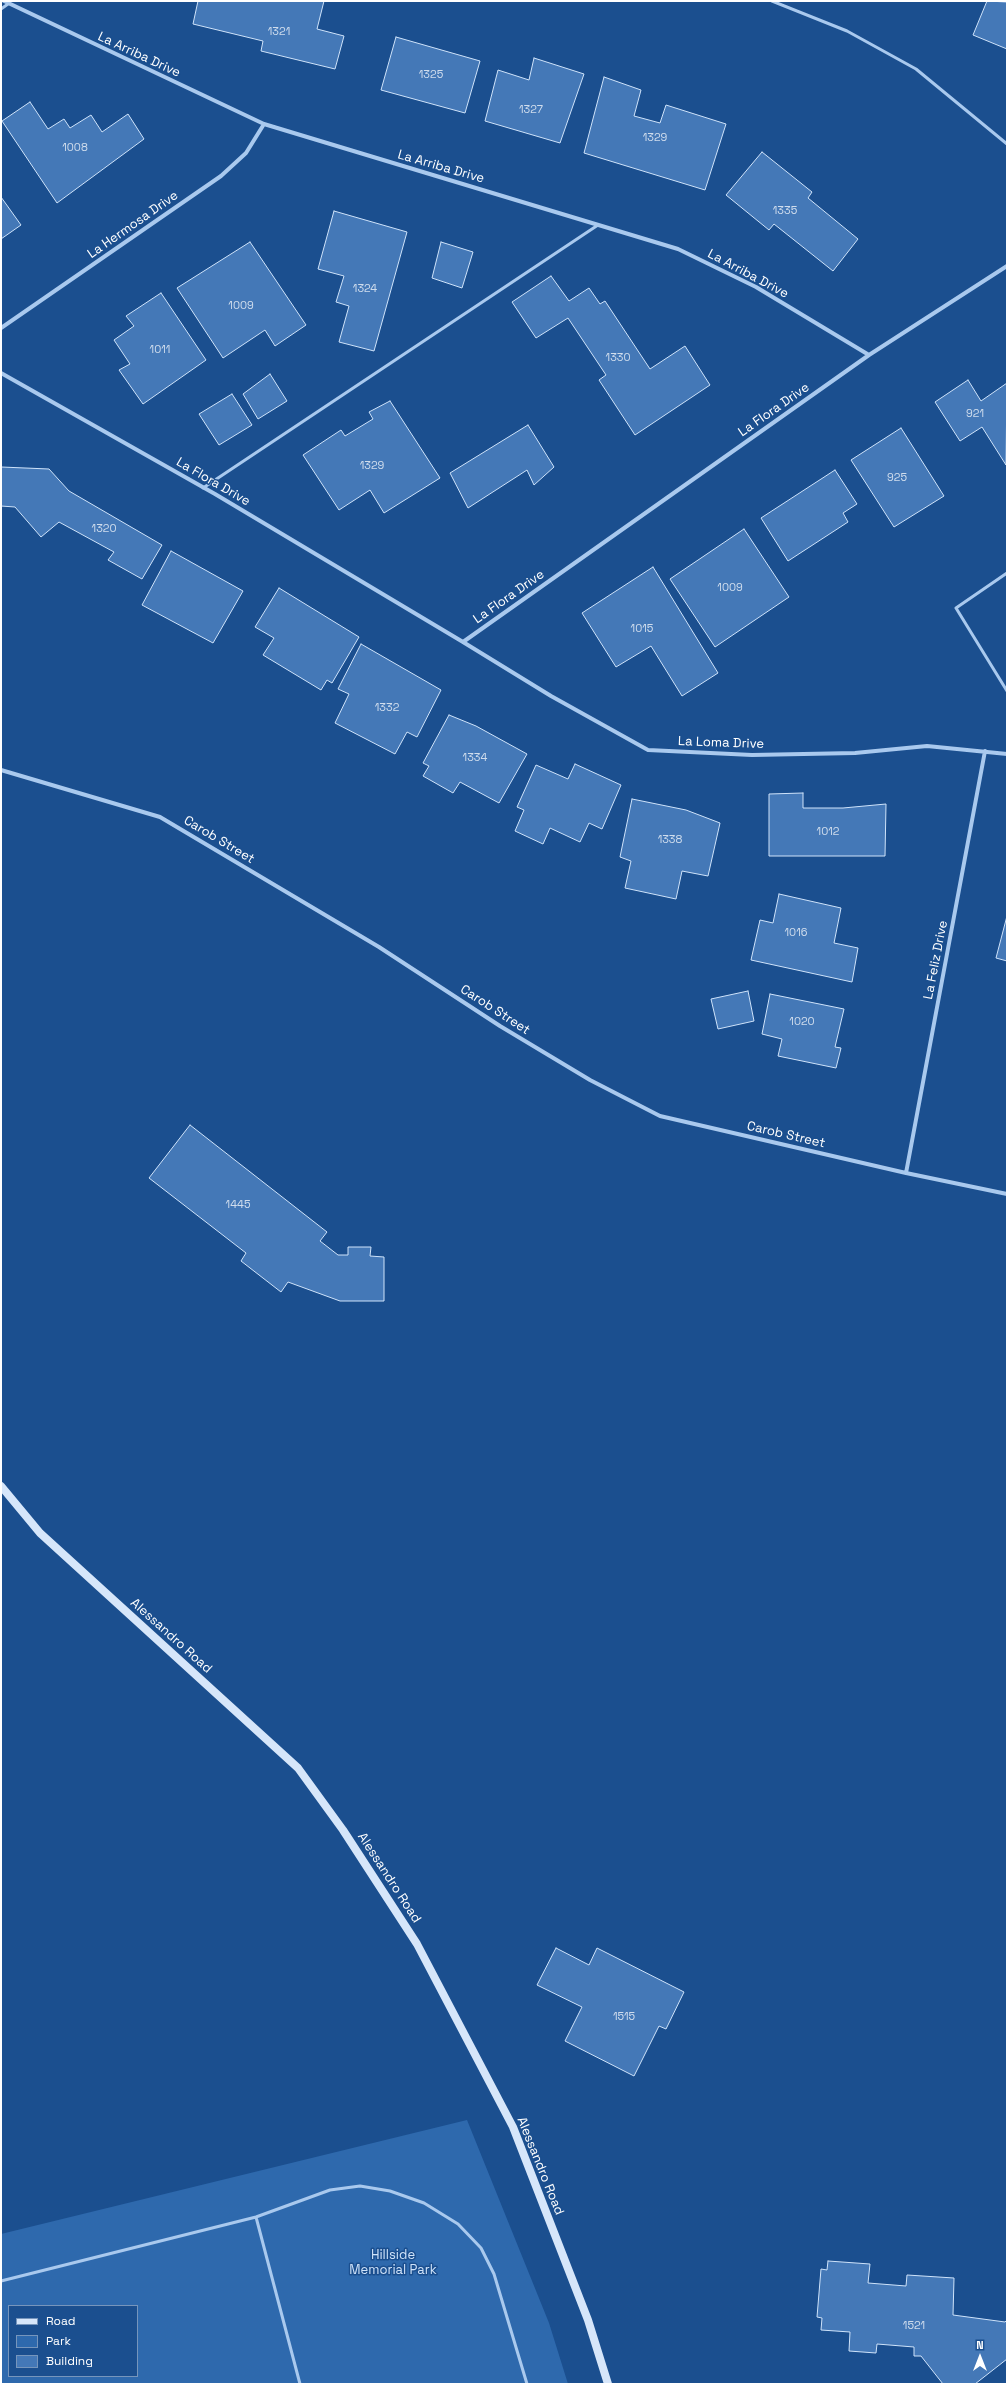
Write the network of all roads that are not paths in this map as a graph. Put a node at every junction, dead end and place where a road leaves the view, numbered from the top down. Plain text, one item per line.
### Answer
1 (4, 1) edge
2 (772, 1) edge
3 (8, 4) junction
4 (1, 9) edge
5 (264, 124) junction
6 (1007, 144) edge
7 (599, 224) junction
8 (1007, 266) edge
9 (1, 328) edge
10 (869, 355) junction
11 (1, 373) edge
12 (203, 488) junction
13 (1007, 573) edge
14 (463, 642) junction
15 (1007, 691) edge
16 (985, 751) junction
17 (1007, 754) edge
18 (1, 770) edge
19 (906, 1173) junction
20 (1007, 1194) edge
21 (1, 1486) edge
22 (256, 2217) junction
23 (1, 2281) edge
24 (300, 2384) edge
25 (527, 2384) edge
26 (608, 2384) edge

1 - 3 street, La Arriba Drive
2 - 6 lane
3 - 4 lane
3 - 5 street, La Arriba Drive
5 - 7 street, La Arriba Drive
5 - 9 street, La Hermosa Drive
7 - 10 street, La Arriba Drive
7 - 12 lane
8 - 10 street, La Flora Drive
10 - 14 street, La Flora Drive
11 - 12 street, La Flora Drive
12 - 14 street, La Flora Drive
13 - 15 lane
14 - 16 street, La Loma Drive
16 - 17 street, La Loma Drive
16 - 19 street, La Feliz Drive
18 - 19 street, Carob Street
19 - 20 street, Carob Street
21 - 26 street, Alessandro Road
22 - 23 lane
22 - 24 lane
22 - 25 lane

